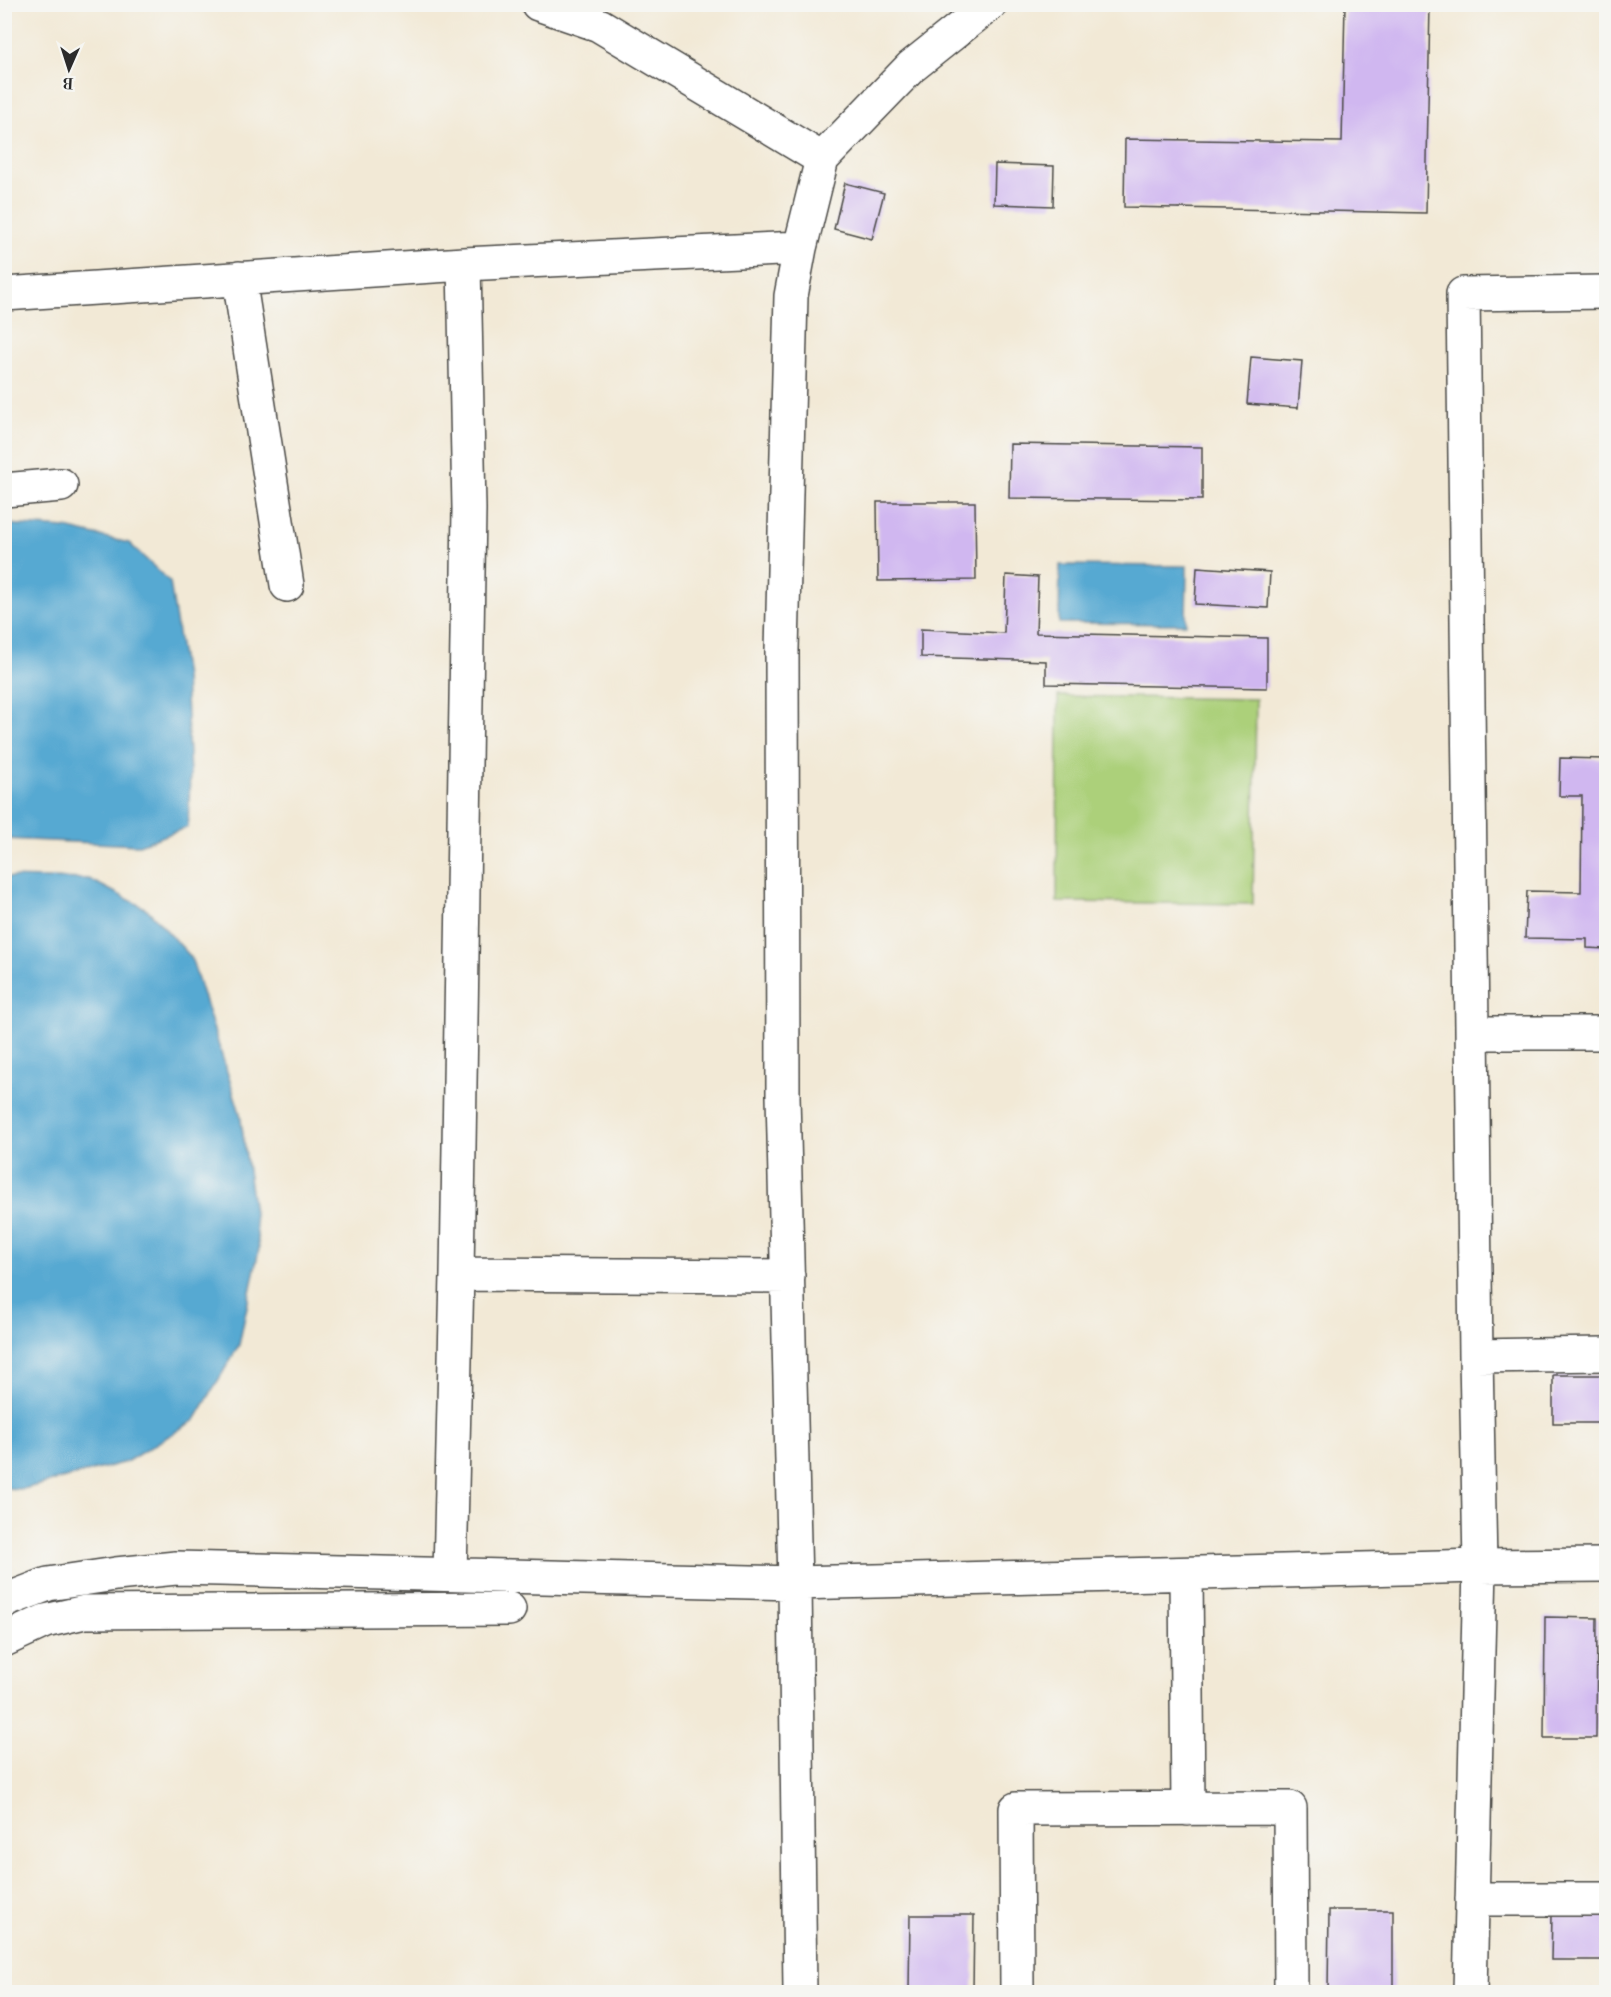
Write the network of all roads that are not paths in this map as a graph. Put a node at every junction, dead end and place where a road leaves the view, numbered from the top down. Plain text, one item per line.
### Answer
1 (538, 4) edge
2 (990, 4) edge
3 (822, 159) junction
4 (800, 248) junction
5 (464, 264) junction
6 (239, 279) junction
7 (1606, 292) edge
8 (4, 294) edge
9 (61, 485) dead end
10 (4, 490) edge
11 (287, 585) dead end
12 (1472, 1033) junction
13 (1606, 1033) edge
14 (457, 1274) junction
15 (788, 1276) junction
16 (1606, 1354) edge
17 (1476, 1356) junction
18 (1606, 1565) edge
19 (1480, 1566) junction
20 (450, 1574) junction
21 (1186, 1574) junction
22 (795, 1583) junction
23 (4, 1601) edge
24 (509, 1609) dead end
25 (4, 1640) edge
26 (1188, 1809) junction
27 (1472, 1899) junction
28 (1606, 1899) edge
29 (800, 1992) edge
30 (1017, 1992) edge
31 (1291, 1992) edge
32 (1470, 1992) edge

1 - 3 street
2 - 3 street
3 - 4 street
4 - 5 street
4 - 15 street
5 - 6 street
5 - 14 street
6 - 8 street
6 - 11 street
7 - 12 street
9 - 10 street
12 - 13 street
12 - 17 street
14 - 15 street
14 - 20 street
15 - 22 street
16 - 17 street
17 - 19 street
18 - 19 street
19 - 21 street
19 - 27 street
20 - 22 street
20 - 23 street
21 - 22 street
21 - 26 street
22 - 29 street
24 - 25 street
26 - 30 street
26 - 31 street
27 - 28 street
27 - 32 street

